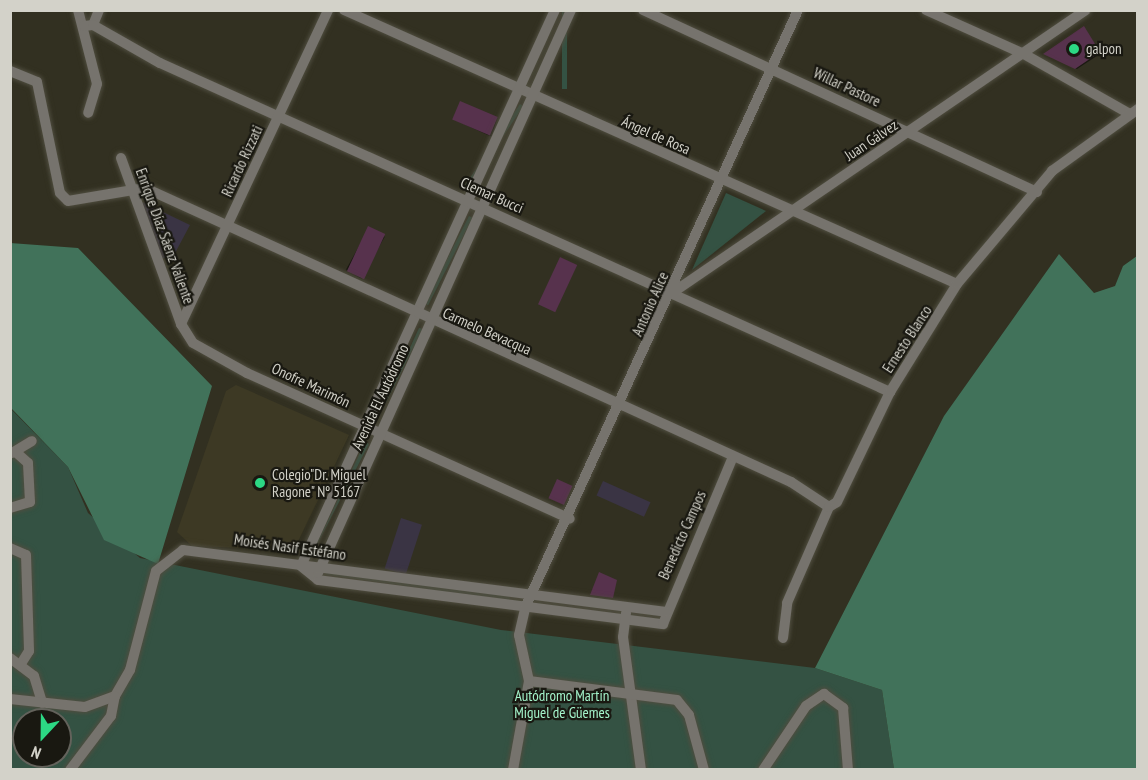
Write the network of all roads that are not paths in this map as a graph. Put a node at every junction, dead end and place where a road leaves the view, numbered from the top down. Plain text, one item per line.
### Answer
1 (78, 10) edge
2 (99, 10) edge
3 (328, 10) edge
4 (344, 10) edge
5 (555, 10) edge
6 (571, 10) edge
7 (643, 10) edge
8 (798, 10) edge
9 (926, 10) edge
10 (1086, 10) edge
11 (88, 26) junction
12 (1024, 54) junction
13 (772, 68) junction
14 (10, 71) edge
15 (520, 90) junction
16 (533, 96) junction
17 (1134, 112) edge
18 (88, 113) dead end
19 (279, 117) junction
20 (909, 132) junction
21 (121, 158) dead end
22 (720, 181) junction
23 (132, 188) junction
24 (1037, 192) junction
25 (470, 201) junction
26 (482, 207) junction
27 (788, 212) junction
28 (227, 228) junction
29 (957, 284) junction
30 (671, 293) junction
31 (418, 316) junction
32 (431, 322) junction
33 (181, 324) junction
34 (890, 392) junction
35 (621, 406) junction
36 (367, 428) junction
37 (380, 433) junction
38 (32, 441) dead end
39 (14, 453) edge
40 (732, 459) junction
41 (829, 507) junction
42 (10, 508) edge
43 (570, 519) junction
44 (10, 548) edge
45 (301, 566) junction
46 (318, 567) junction
47 (318, 580) junction
48 (535, 594) junction
49 (627, 607) junction
50 (525, 608) junction
51 (665, 612) junction
52 (625, 619) junction
53 (663, 624) joint
54 (783, 638) dead end
55 (10, 658) edge
56 (21, 664) junction
57 (529, 681) junction
58 (630, 694) junction
59 (115, 696) junction
60 (10, 699) edge
61 (42, 703) junction
62 (70, 770) edge
63 (513, 770) edge
64 (641, 770) edge
65 (704, 770) edge
66 (763, 770) edge
67 (848, 770) edge

1 - 11 street
2 - 11 street
3 - 19 street, Ricardo Rizzati
4 - 15 street, Ángel de Rosa
5 - 15 street, Avenida El Autódromo
6 - 16 street, Avenida El Autódromo
7 - 13 street, Willar Pastore
8 - 13 street, Antonio Alice
9 - 12 street
10 - 12 street, Juan Gálvez
11 - 18 street
11 - 19 street, Clemar Bucci
12 - 17 street
12 - 20 street, Juan Gálvez
13 - 20 street, Willar Pastore
13 - 22 street, Antonio Alice
14 - 23 street
15 - 16 street, Ángel de Rosa
15 - 25 street, Avenida El Autódromo
16 - 22 street, Ángel de Rosa
16 - 26 street, Avenida El Autódromo
17 - 24 street, Ernesto Blanco
19 - 25 street, Clemar Bucci
19 - 28 street, Ricardo Rizzati
20 - 24 street, Willar Pastore
20 - 27 street, Juan Gálvez
21 - 23 street, Enrique Díaz Sáenz Valiente
22 - 27 street, Ángel de Rosa
22 - 30 street, Antonio Alice
23 - 28 street, Carmelo Bevacqua
23 - 33 street, Enrique Díaz Sáenz Valiente
24 - 29 street, Ernesto Blanco
25 - 26 street, Clemar Bucci
25 - 31 street, Avenida El Autódromo
26 - 30 street, Clemar Bucci
26 - 32 street, Avenida El Autódromo
27 - 29 street, Ángel de Rosa
27 - 30 street, Juan Gálvez
28 - 31 street, Carmelo Bevacqua
28 - 33 street, Ricardo Rizzati
29 - 34 street, Ernesto Blanco
30 - 34 street, Clemar Bucci
30 - 35 street, Antonio Alice
31 - 32 street, Carmelo Bevacqua
31 - 36 street, Avenida El Autódromo
32 - 35 street, Carmelo Bevacqua
32 - 37 street, Avenida El Autódromo
33 - 36 street, Onofre Marimón
34 - 41 street, Ernesto Blanco
35 - 40 street, Carmelo Bevacqua
35 - 43 street, Antonio Alice
36 - 37 street, Onofre Marimón
36 - 45 street, Avenida El Autódromo
37 - 43 street, Onofre Marimón
37 - 46 street, Avenida El Autódromo
38 - 39 street
39 - 42 street
40 - 41 street, Carmelo Bevacqua
40 - 51 street, Benedicto Campos
41 - 54 street, Ernesto Blanco
43 - 48 street, Antonio Alice
44 - 56 street
45 - 46 street, Moisés Nasif Estéfano
45 - 47 street
45 - 59 street, Moisés Nasif Estéfano
46 - 47 street, Avenida El Autódromo
46 - 48 street, Moisés Nasif Estéfano
47 - 50 street, Moisés Nasif Estéfano
48 - 49 street, Moisés Nasif Estéfano
48 - 50 street, Antonio Alice
49 - 51 street, Moisés Nasif Estéfano
49 - 52 street
50 - 52 street, Moisés Nasif Estéfano
50 - 57 street
51 - 53 street, Benedicto Campos
52 - 53 street, Moisés Nasif Estéfano
52 - 58 street
55 - 56 street
56 - 61 street
57 - 58 street
57 - 63 street
58 - 64 street
58 - 65 street
59 - 61 street
59 - 62 street, Moisés Nasif Estéfano
60 - 61 street
66 - 67 street

